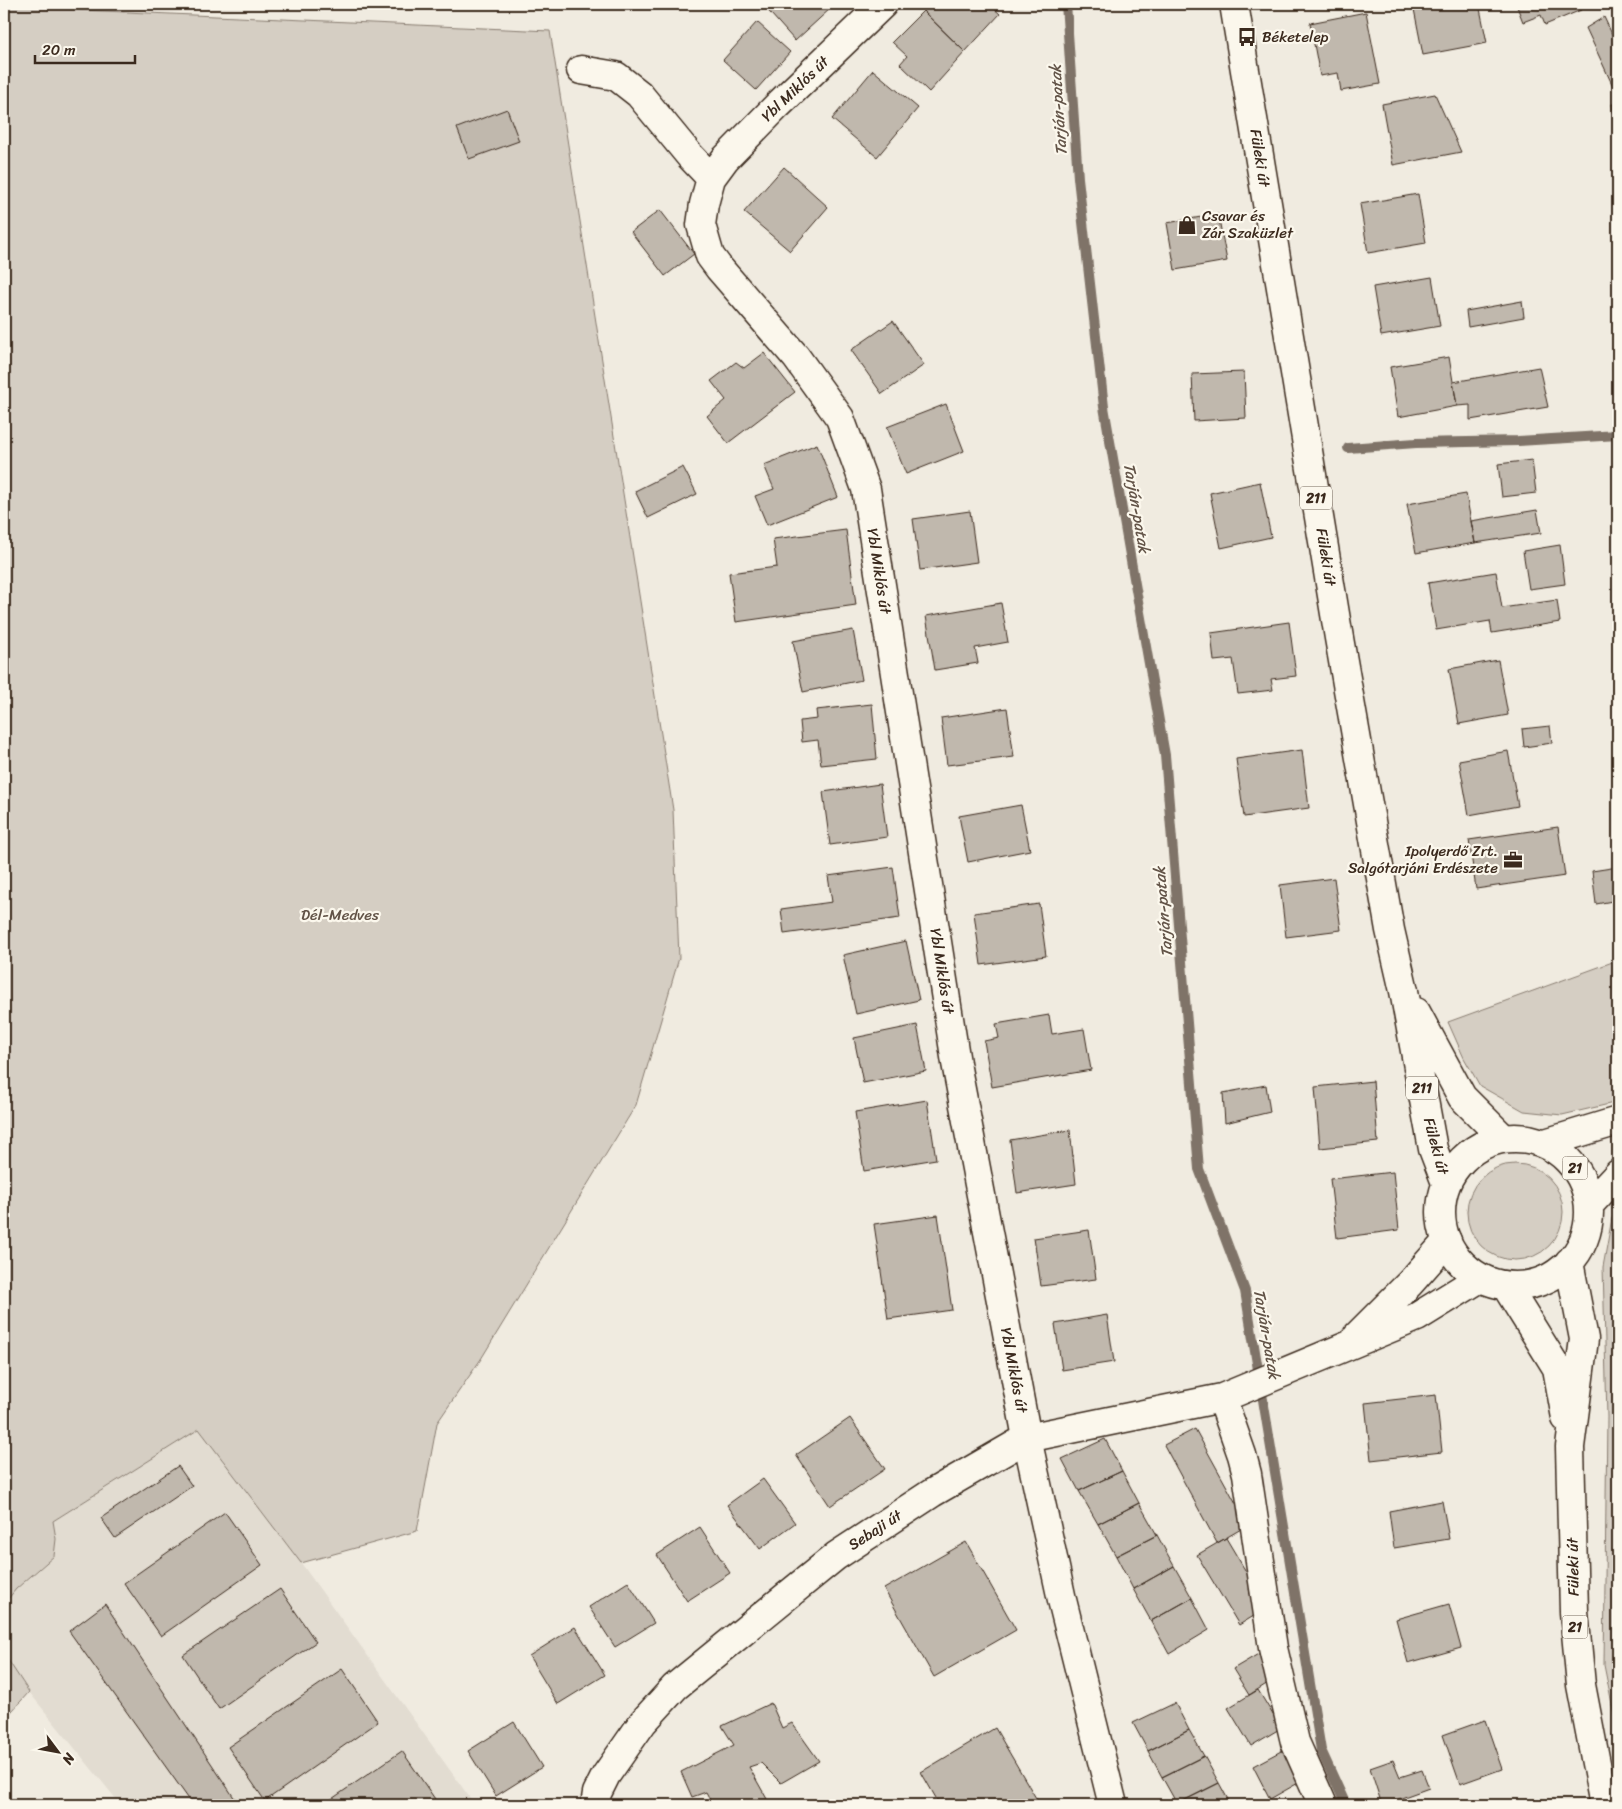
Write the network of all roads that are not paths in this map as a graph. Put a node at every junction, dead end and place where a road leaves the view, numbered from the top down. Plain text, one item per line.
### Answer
1 (883, 4) edge
2 (1234, 4) edge
3 (581, 70) dead end
4 (711, 178) junction
5 (1404, 991) junction
6 (1618, 1121) edge
7 (1503, 1138) junction
8 (1544, 1143) junction
9 (1618, 1174) edge
10 (1446, 1183) junction
11 (1589, 1205) junction
12 (1446, 1241) junction
13 (1569, 1262) junction
14 (1493, 1282) junction
15 (1349, 1344) junction
16 (1233, 1393) junction
17 (1027, 1438) junction
18 (1570, 1447) junction
19 (595, 1805) edge
20 (1113, 1805) edge
21 (1323, 1805) edge
22 (1604, 1805) edge

1 - 4 street, Ybl Miklós út
2 - 5 street, Füleki út / 211
3 - 4 street
4 - 17 street, Ybl Miklós út
5 - 7 street, Füleki út / 211
5 - 10 street, Füleki út / 211
6 - 8 street, 21
7 - 8 street, Füleki út / 21
7 - 10 street, Füleki út / 21
8 - 11 street, Füleki út / 21
9 - 11 street, 21
10 - 12 street, Füleki út / 21
11 - 13 street, Füleki út / 21
12 - 14 street, Füleki út / 21
12 - 15 street
13 - 14 street, Füleki út / 21
13 - 18 street, Füleki út / 21
14 - 15 street, Sebaji út
14 - 18 street, Füleki út / 21
15 - 16 street, Sebaji út
16 - 17 street, Sebaji út
16 - 21 street
17 - 19 street, Sebaji út
17 - 20 street, Ybl Miklós út
18 - 22 street, Füleki út / 21

